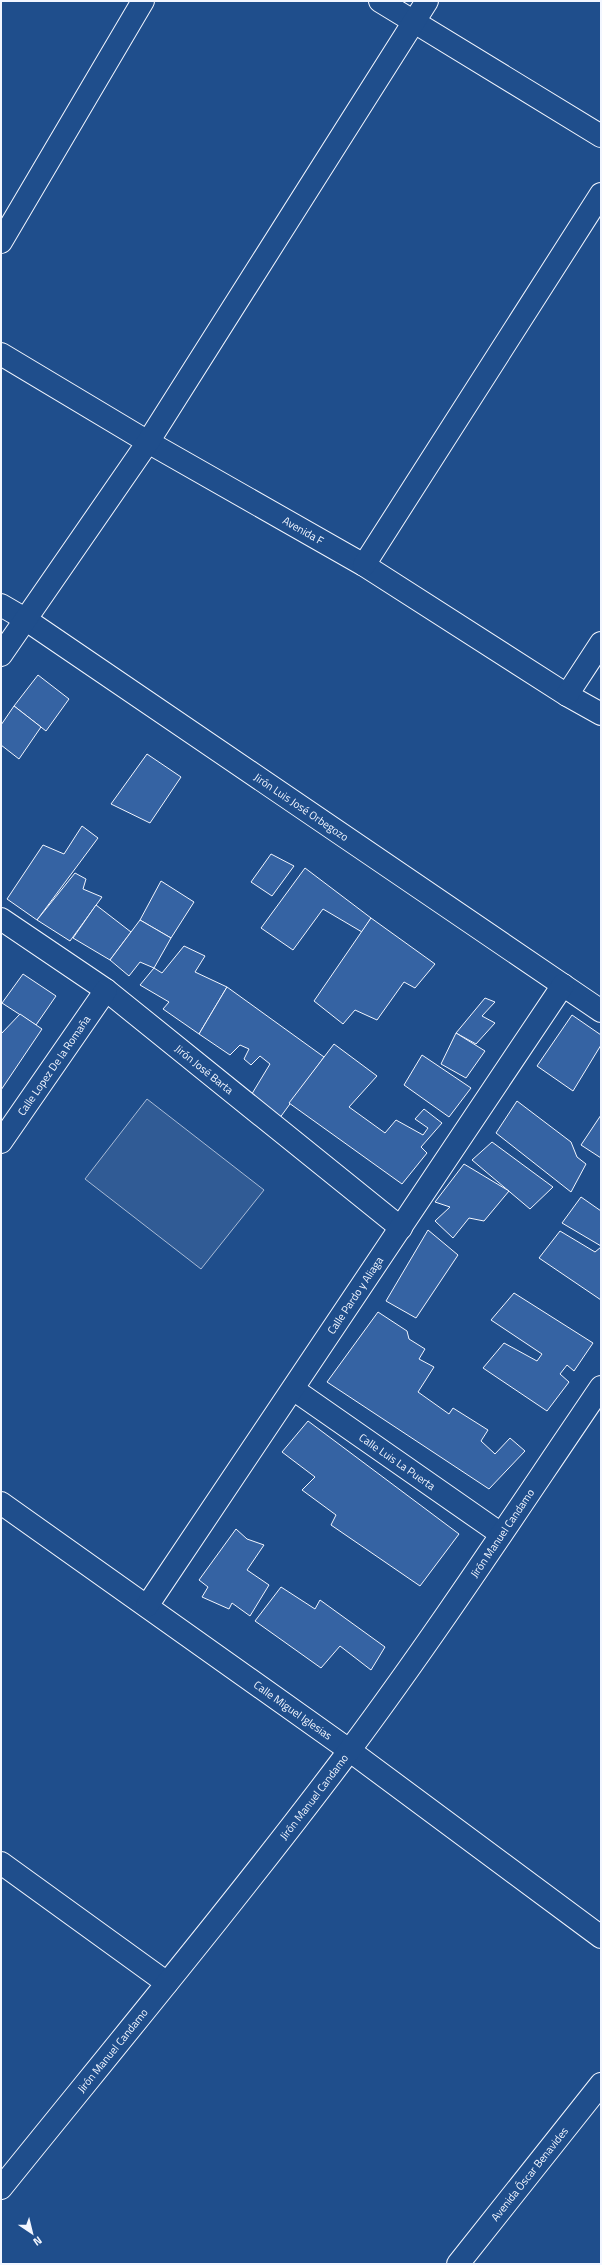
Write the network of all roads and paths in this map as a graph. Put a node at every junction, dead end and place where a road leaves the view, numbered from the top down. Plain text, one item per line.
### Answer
1 (143, 1) edge
2 (380, 1) edge
3 (427, 1) edge
4 (413, 22) junction
5 (601, 136) edge
6 (601, 194) edge
7 (1, 242) edge
8 (1, 354) edge
9 (148, 442) junction
10 (364, 565) junction
11 (1, 605) edge
12 (24, 619) junction
13 (601, 643) edge
14 (1, 655) edge
15 (567, 695) junction
16 (601, 714) edge
17 (1, 919) edge
18 (563, 985) junction
19 (106, 990) junction
20 (601, 1012) edge
21 (1, 1142) edge
22 (401, 1228) junction
23 (601, 1387) edge
24 (293, 1389) junction
25 (1, 1503) edge
26 (501, 1534) junction
27 (147, 1606) junction
28 (349, 1750) junction
29 (1, 1863) edge
30 (601, 1937) edge
31 (167, 1984) junction
32 (600, 2091) edge
33 (1, 2188) edge
34 (458, 2264) edge

1 - 7 street
2 - 4 street
3 - 4 street
4 - 5 street
4 - 9 street
6 - 10 street
8 - 9 street, Avenida F
9 - 10 street, Avenida F
9 - 12 street
10 - 15 street, Avenida F
11 - 12 street, Jirón Luis José Orbegozo
12 - 14 street
12 - 18 street, Jirón Luis José Orbegozo
13 - 15 street
15 - 16 street, Avenida F
17 - 19 street, Jirón José Barta
18 - 20 street, Jirón Luis José Orbegozo
18 - 22 street, Calle Pardo y Aliaga
19 - 21 street, Calle Lopez De la Romaña
19 - 22 street, Jirón José Barta
22 - 24 street, Calle Pardo y Aliaga
23 - 26 street, Jirón Manuel Candamo
24 - 26 street, Calle Luis La Puerta
24 - 27 street, Calle Pardo y Aliaga
25 - 27 street, Calle Miguel Iglesias
26 - 28 street, Jirón Manuel Candamo
27 - 28 street, Calle Miguel Iglesias
28 - 30 street, Calle Miguel Iglesias
28 - 31 street, Jirón Manuel Candamo
29 - 31 street
31 - 33 street, Jirón Manuel Candamo
32 - 34 street, Avenida Óscar Benavides

